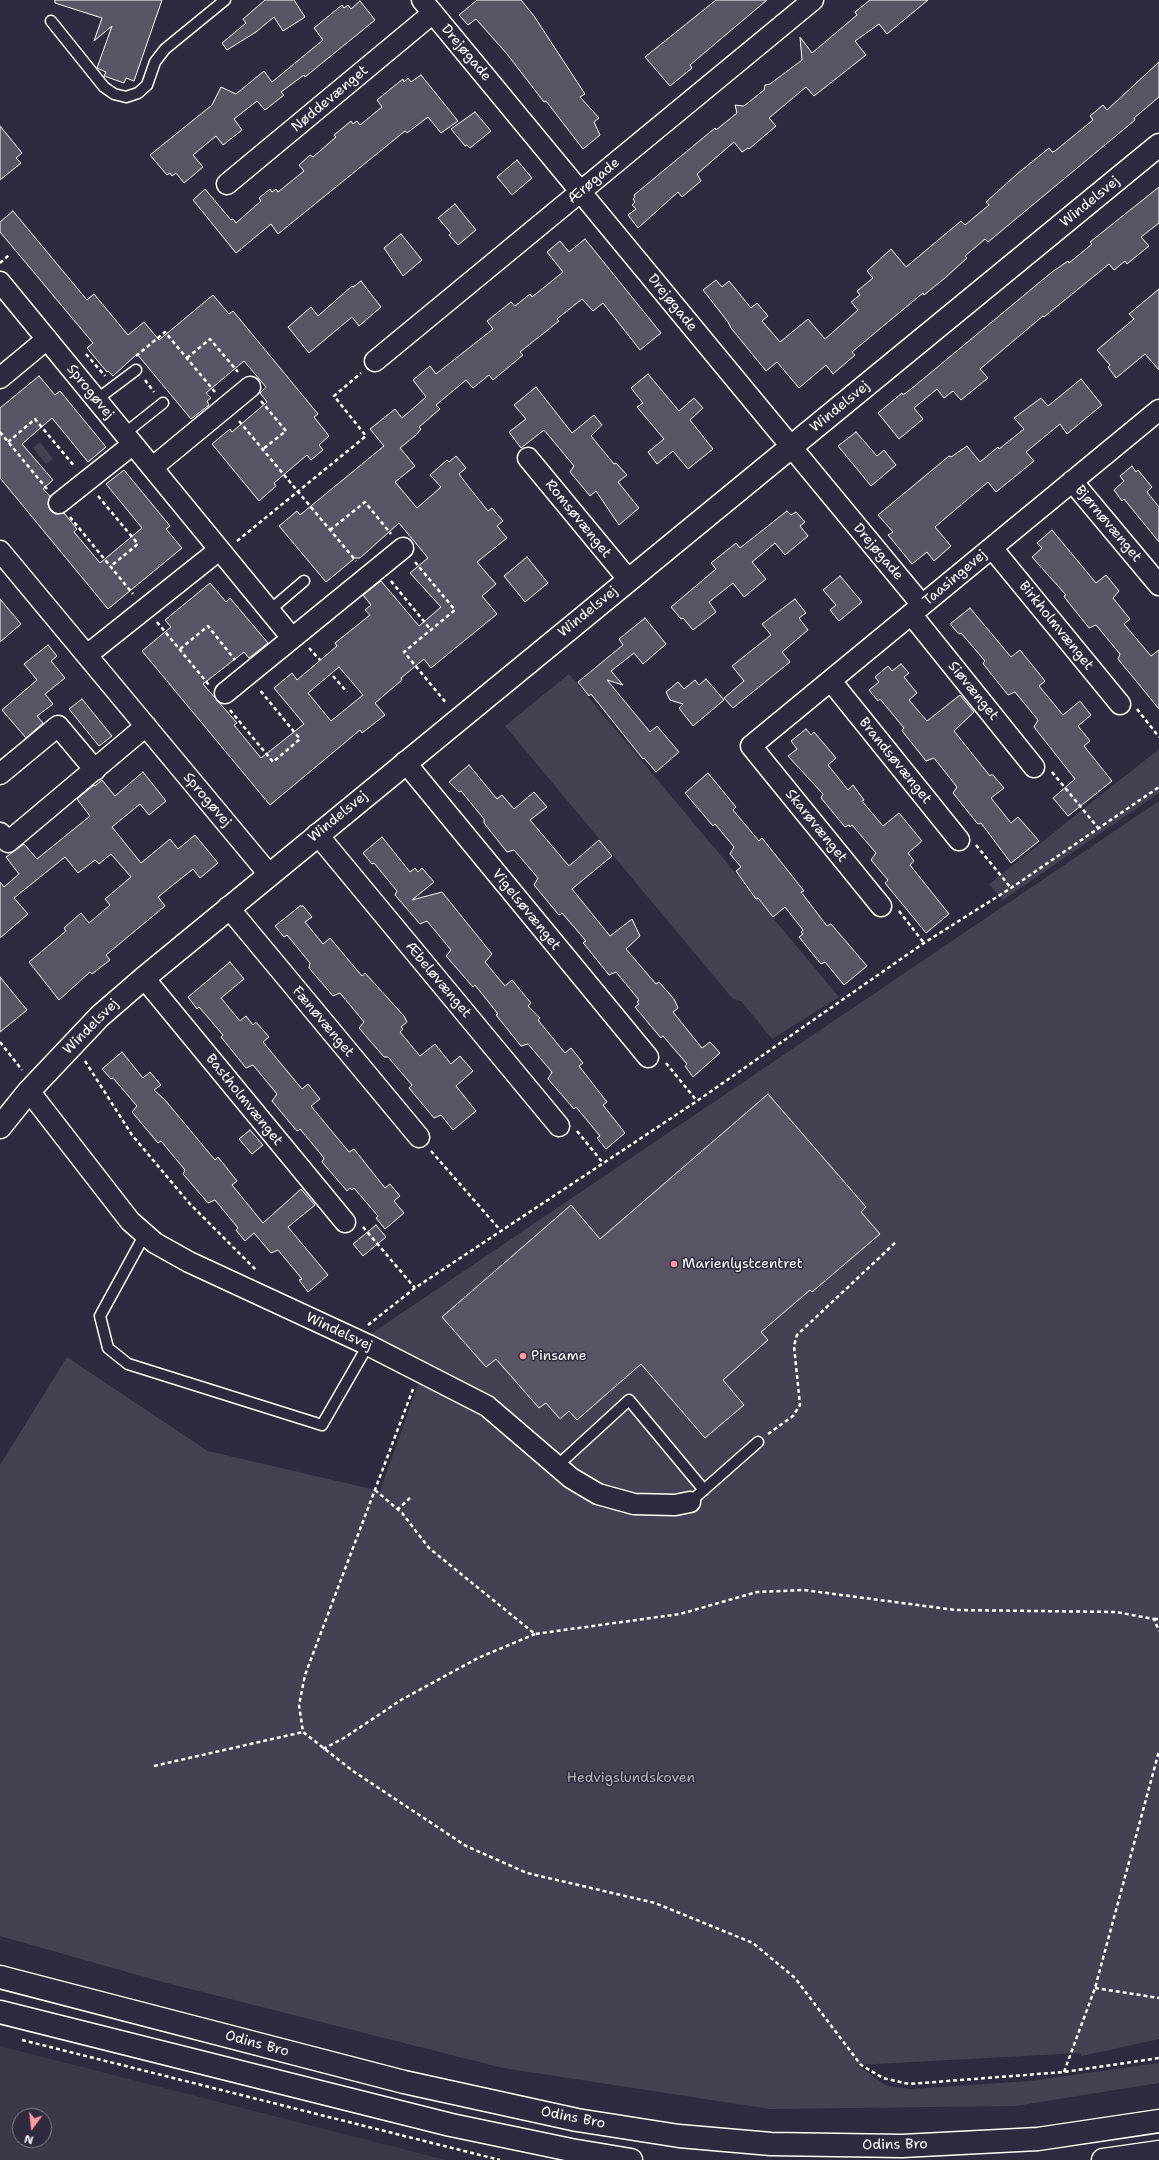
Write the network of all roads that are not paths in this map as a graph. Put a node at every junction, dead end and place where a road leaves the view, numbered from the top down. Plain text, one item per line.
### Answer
1 (225, 0) edge
2 (813, 0) edge
3 (427, 7) edge
4 (51, 21) dead end
5 (1159, 145) edge
6 (227, 184) dead end
7 (581, 192) junction
8 (0, 282) edge
9 (47, 339) junction
10 (375, 362) road end
11 (136, 370) dead end
12 (0, 378) edge
13 (250, 387) dead end
14 (96, 400) junction
15 (163, 403) dead end
16 (1157, 414) edge
17 (128, 440) junction
18 (791, 447) junction
19 (528, 458) dead end
20 (152, 467) junction
21 (1072, 482) junction
22 (59, 503) road end
23 (403, 548) road end
24 (992, 548) junction
25 (219, 550) junction
26 (0, 551) edge
27 (628, 579) junction
28 (304, 580) dead end
29 (1159, 586) edge
30 (270, 610) junction
31 (917, 610) junction
32 (292, 638) junction
33 (87, 655) junction
34 (831, 681) junction
35 (225, 693) dead end
36 (1120, 704) road end
37 (146, 726) junction
38 (751, 746) joint
39 (405, 762) junction
40 (1034, 767) road end
41 (95, 770) junction
42 (0, 774) edge
43 (0, 833) edge
44 (317, 834) junction
45 (960, 840) road end
46 (268, 873) junction
47 (881, 906) road end
48 (228, 907) junction
49 (144, 978) junction
50 (648, 1058) road end
51 (32, 1088) junction
52 (559, 1126) road end
53 (0, 1127) edge
54 (419, 1137) road end
55 (345, 1222) road end
56 (145, 1234) junction
57 (360, 1341) junction
58 (758, 1442) road end
59 (557, 1466) junction
60 (697, 1496) junction
61 (0, 1977) edge
62 (0, 2012) edge
63 (1159, 2120) edge
64 (1159, 2152) edge
65 (631, 2160) edge
66 (1103, 2160) edge

1 - 4 lane
2 - 7 street, Ærøgade
3 - 6 street, Nøddevænget
3 - 7 street, Drejøgade
5 - 18 main road, Windelsvej
7 - 10 street, Ærøgade
7 - 18 street, Drejøgade
8 - 9 street, Sprogøvej
9 - 12 street
9 - 14 street, Sprogøvej
11 - 14 lane
13 - 20 street
14 - 17 street, Sprogøvej
15 - 17 lane
16 - 21 street, Taasingevej
17 - 20 street, Sprogøvej
17 - 22 street
18 - 27 main road, Windelsvej
18 - 31 street, Drejøgade
19 - 27 street, Romsøvænget
20 - 25 street, Sprogøvej
21 - 24 street, Taasingevej
21 - 29 street, Bjørnøvænget
23 - 32 street
24 - 31 street, Taasingevej
24 - 36 street, Birkholmvænget
25 - 30 street, Sprogøvej
25 - 33 street
26 - 33 street, Sprogøvej
27 - 39 main road, Windelsvej
28 - 30 lane
30 - 32 street, Sprogøvej
31 - 34 street, Taasingevej
31 - 40 street, Siøvænget
32 - 35 street
33 - 37 street, Sprogøvej
34 - 38 street, Taasingevej
34 - 45 street, Brandsøvænget
37 - 41 street
37 - 46 street, Sprogøvej
38 - 47 street, Skarøvænget
39 - 44 main road, Windelsvej
39 - 50 street, Vigelsøvænget
41 - 42 street
41 - 43 street
44 - 46 main road, Windelsvej
44 - 52 street, Æbeløvænget
46 - 48 main road, Windelsvej
48 - 49 main road, Windelsvej
48 - 54 street, Fænøvænget
49 - 51 main road, Windelsvej
49 - 55 street, Bastholmvænget
51 - 53 main road, Windelsvej
51 - 56 street, Windelsvej
56 - 57 street, Windelsvej
56 - 57 lane
57 - 59 street, Windelsvej
58 - 60 lane
59 - 60 street, Windelsvej
59 - 60 lane
61 - 63 main road, Odins Bro
62 - 65 main road
64 - 66 main road

